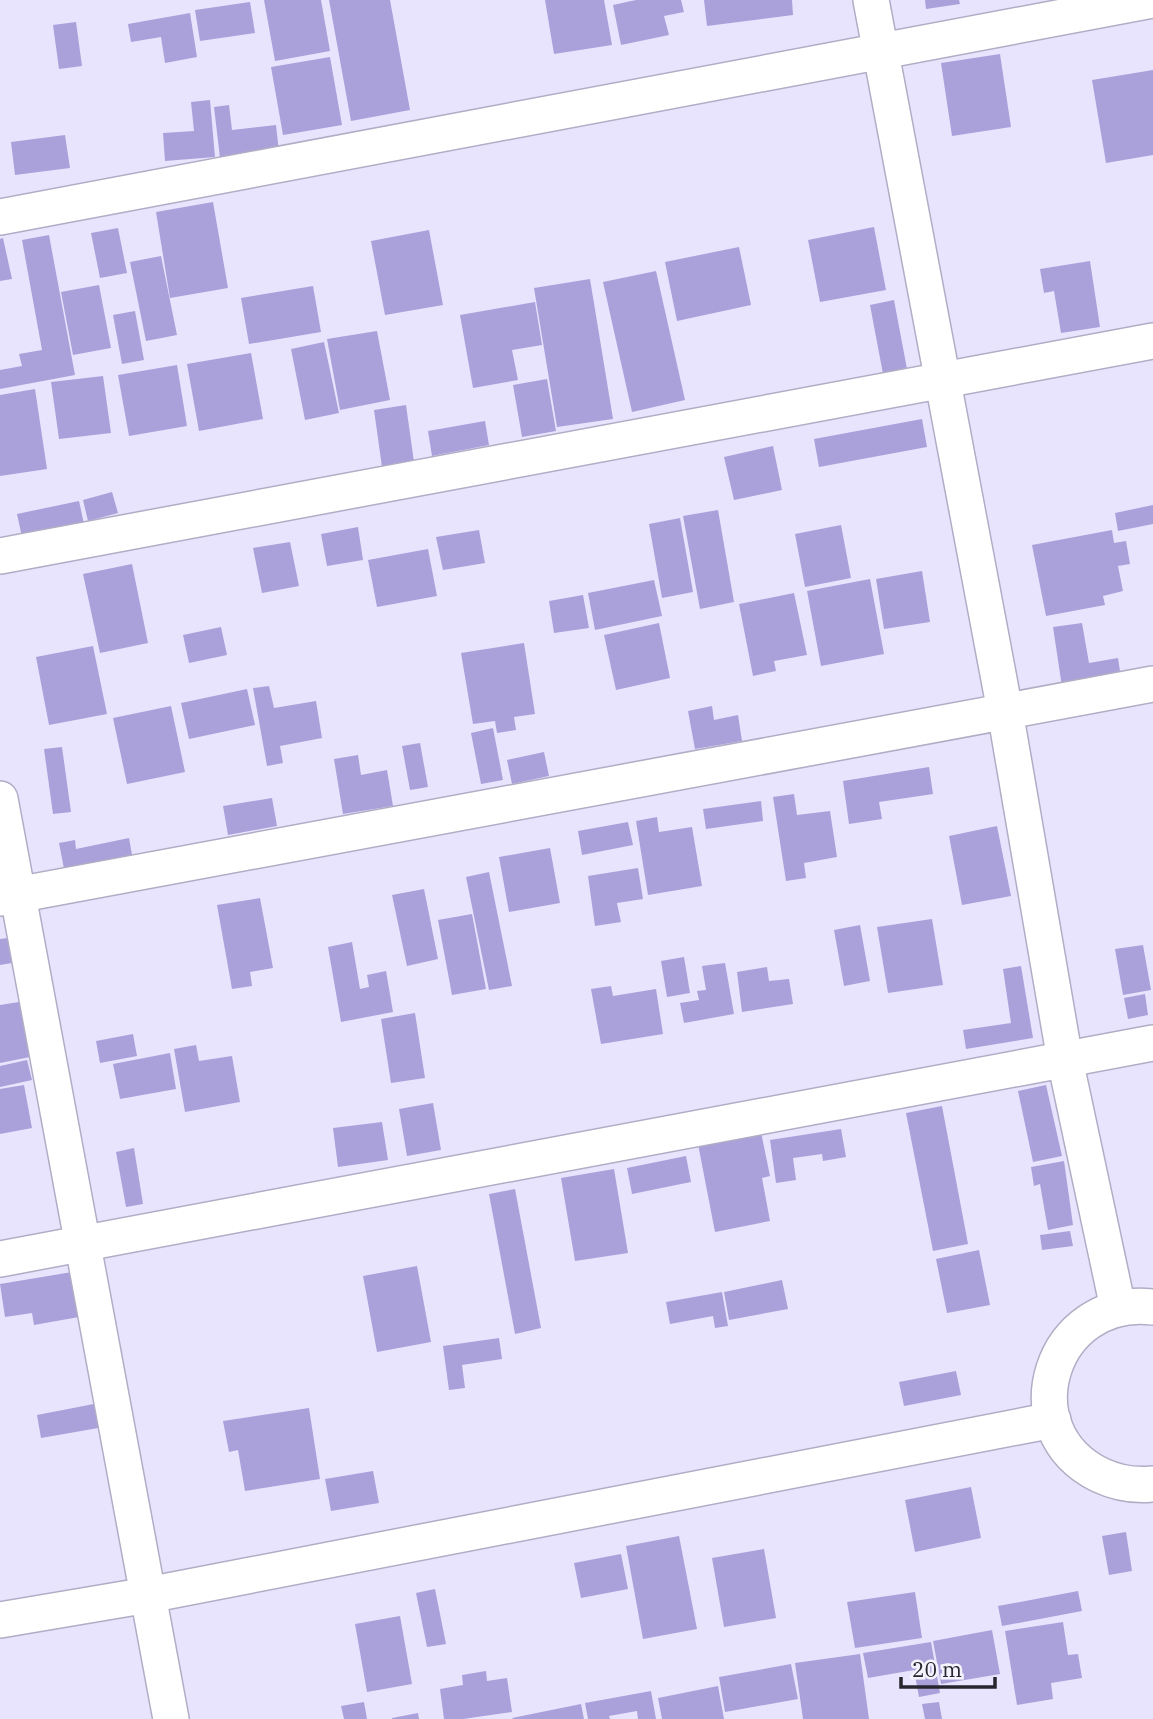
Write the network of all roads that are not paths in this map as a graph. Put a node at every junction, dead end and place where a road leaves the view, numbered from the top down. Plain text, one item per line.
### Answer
1 (871, 0) edge
2 (1153, 0) edge
3 (880, 51) junction
4 (0, 217) edge
5 (1153, 341) edge
6 (944, 380) junction
7 (0, 556) edge
8 (1153, 684) edge
9 (1005, 711) junction
10 (0, 799) edge
11 (9, 897) edge
12 (1153, 1044) edge
13 (1065, 1060) junction
14 (83, 1244) junction
15 (0, 1259) edge
16 (1153, 1307) edge
17 (1118, 1308) junction
18 (1053, 1420) junction
19 (1152, 1489) edge
20 (148, 1595) junction
21 (0, 1620) edge
22 (171, 1719) edge

1 - 3 street
2 - 3 street
3 - 4 street
3 - 6 street
5 - 6 street
6 - 7 street
6 - 9 street
8 - 9 street
9 - 11 street
9 - 13 street
10 - 11 street
11 - 14 street
12 - 13 street
13 - 14 street
13 - 17 street
14 - 15 street
14 - 20 street
16 - 17 street
17 - 18 street
18 - 19 street
18 - 20 street
20 - 21 street
20 - 22 street

